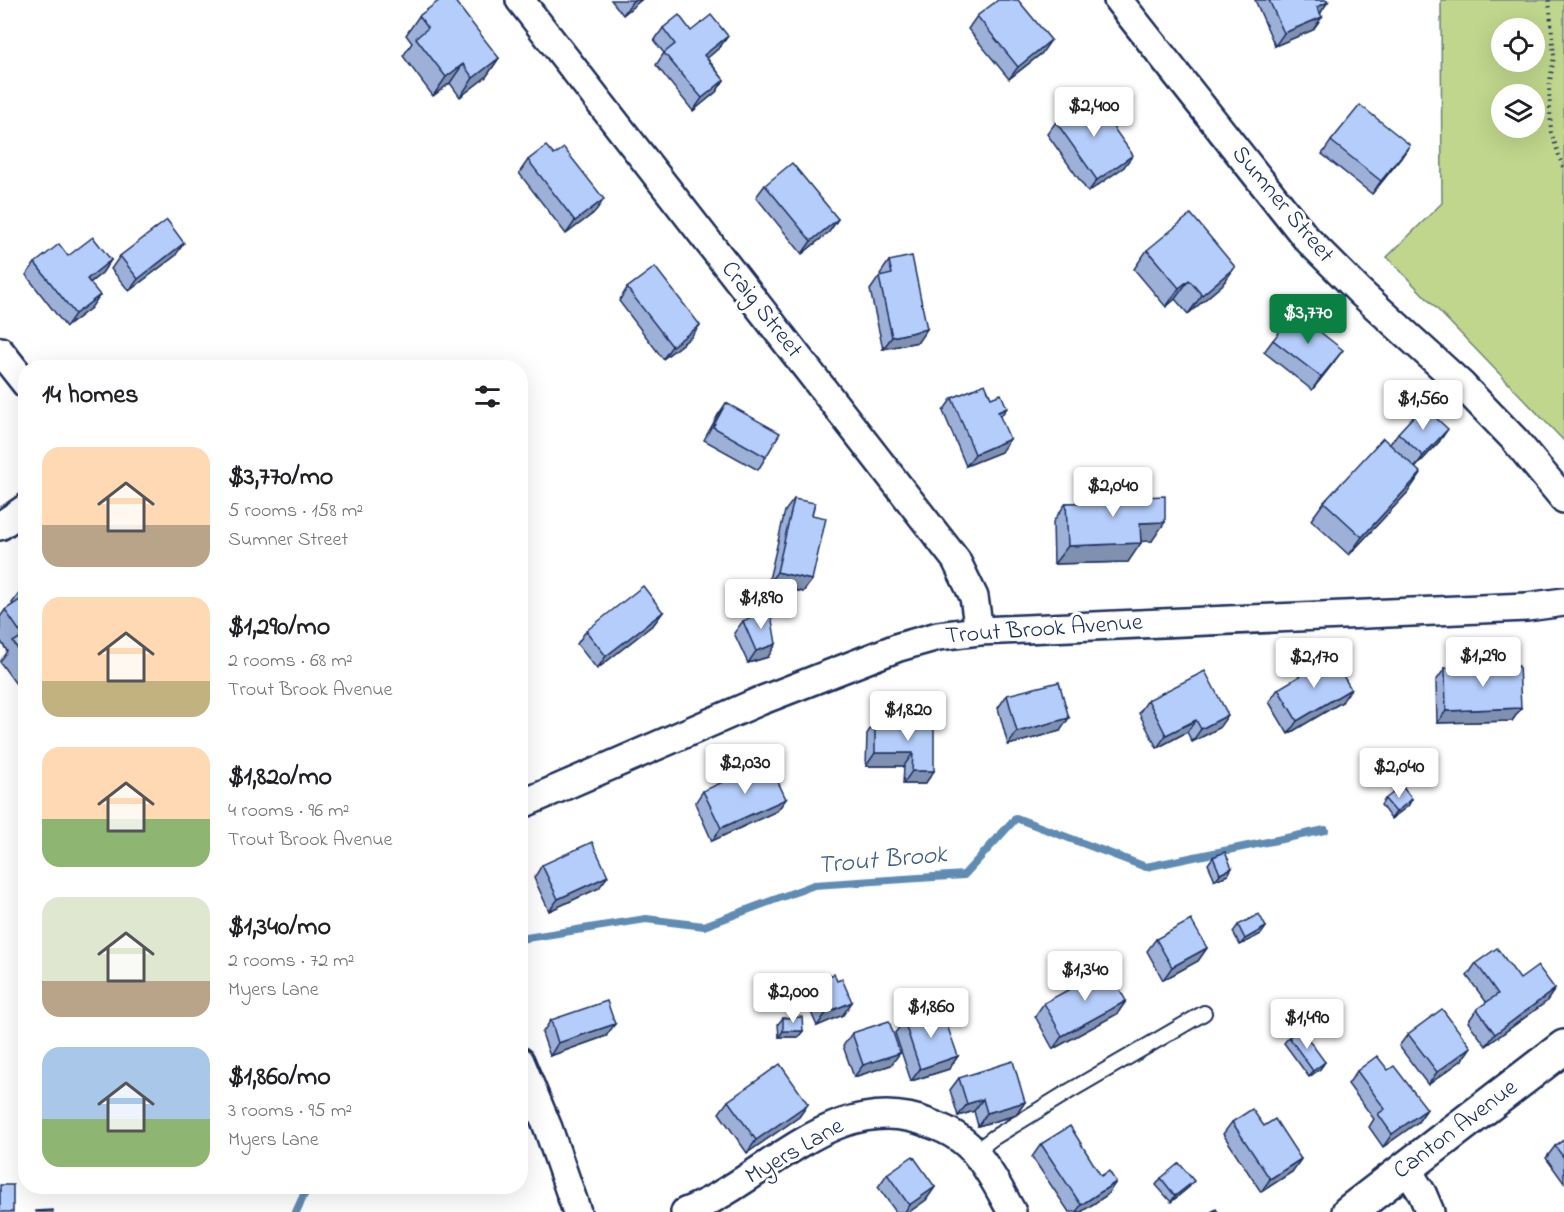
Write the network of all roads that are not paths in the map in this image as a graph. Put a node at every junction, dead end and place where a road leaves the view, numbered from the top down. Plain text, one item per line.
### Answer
1 (520, 0) edge
2 (1118, 0) edge
3 (0, 351) edge
4 (18, 374) edge
5 (1564, 499) edge
6 (18, 514) edge
7 (0, 526) edge
8 (1564, 602) edge
9 (980, 631) junction
10 (528, 802) edge
11 (1204, 1013) dead end
12 (1564, 1047) edge
13 (528, 1080) edge
14 (975, 1152) junction
15 (1406, 1168) junction
16 (577, 1212) edge
17 (685, 1212) edge
18 (1012, 1212) edge
19 (1349, 1212) edge
20 (1430, 1212) edge

1 - 9 street, Craig Street
2 - 5 street, Sumner Street
3 - 4 street
6 - 7 street
8 - 9 street, Trout Brook Avenue
9 - 10 street, Trout Brook Avenue
11 - 14 lane
12 - 15 main road, Canton Avenue
13 - 16 street
14 - 17 street, Myers Lane
14 - 18 street, Myers Lane
15 - 19 main road, Canton Avenue
15 - 20 street

